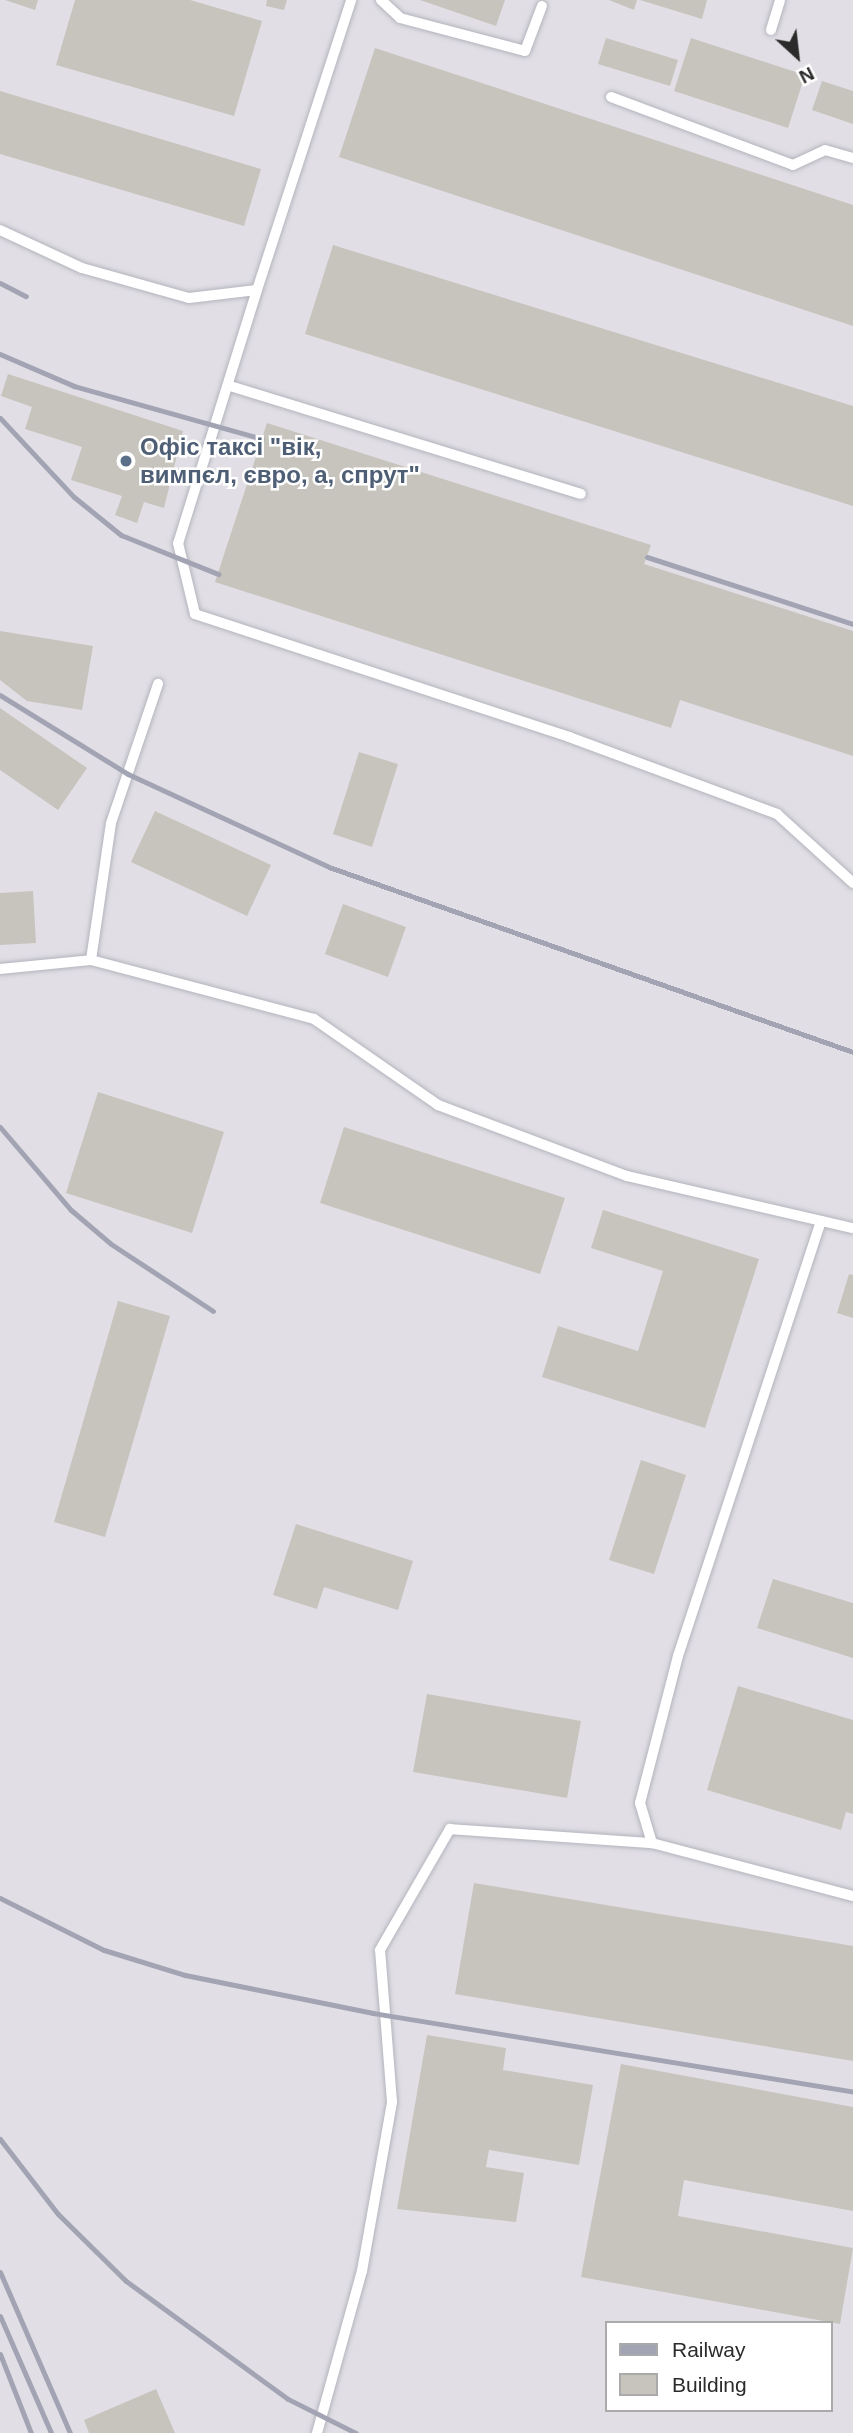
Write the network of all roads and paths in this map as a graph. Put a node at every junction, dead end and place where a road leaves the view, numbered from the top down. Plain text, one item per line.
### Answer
1 (351, 0) edge
2 (381, 0) edge
3 (780, 0) edge
4 (542, 6) dead end
5 (771, 30) dead end
6 (611, 97) dead end
7 (853, 158) edge
8 (0, 230) edge
9 (257, 290) junction
10 (230, 386) junction
11 (581, 494) dead end
12 (158, 684) dead end
13 (853, 883) edge
14 (91, 960) junction
15 (0, 969) edge
16 (821, 1221) junction
17 (853, 1228) edge
18 (652, 1843) junction
19 (853, 1896) edge
20 (317, 2433) edge

1 - 9 lane
2 - 4 lane
3 - 5 lane
6 - 7 lane
8 - 9 lane
9 - 10 lane
10 - 11 lane
10 - 13 lane
12 - 14 lane
14 - 15 lane
14 - 16 lane
16 - 17 lane
16 - 18 lane
18 - 19 lane
18 - 20 lane

